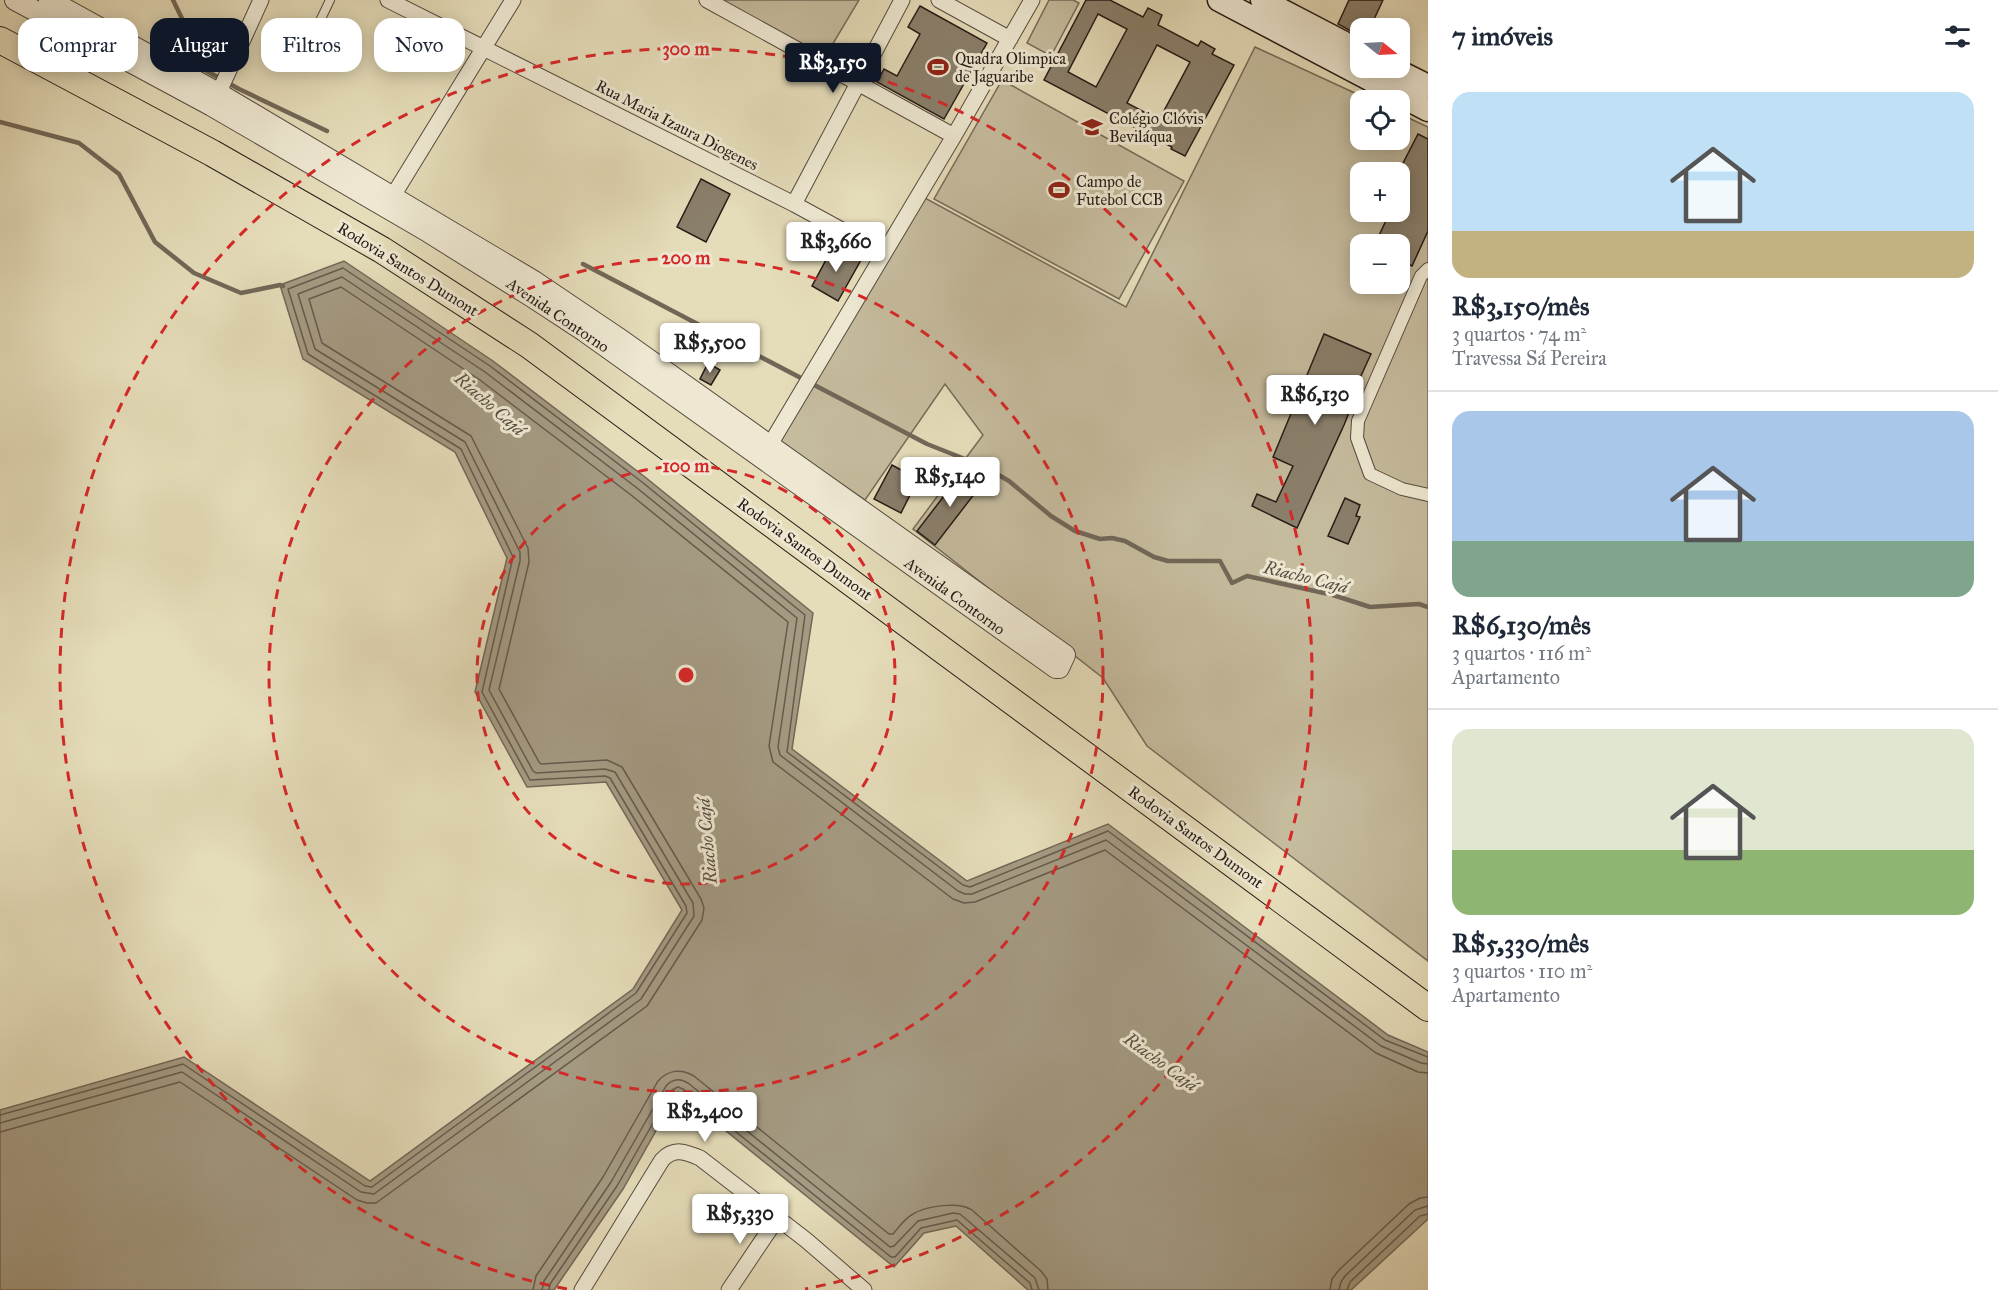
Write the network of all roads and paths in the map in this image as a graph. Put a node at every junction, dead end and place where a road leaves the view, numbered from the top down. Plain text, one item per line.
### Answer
1 (15, 0) edge
2 (49, 0) edge
3 (261, 0) edge
4 (330, 0) edge
5 (388, 0) edge
6 (513, 0) edge
7 (707, 0) edge
8 (902, 0) edge
9 (939, 0) edge
10 (1032, 0) edge
11 (1219, 0) edge
12 (1263, 6) edge
13 (321, 18) edge
14 (1010, 39) junction
15 (0, 40) edge
16 (1350, 46) edge
17 (484, 48) junction
18 (1410, 77) edge
19 (857, 82) junction
20 (1428, 86) edge
21 (215, 99) junction
22 (1428, 110) edge
23 (954, 136) junction
24 (389, 201) junction
25 (794, 204) junction
26 (884, 253) junction
27 (1428, 269) edge
28 (766, 453) junction
29 (1428, 495) edge
30 (1065, 655) dead end
31 (1428, 1008) edge
32 (778, 1217) junction
33 (582, 1290) edge
34 (729, 1290) edge
35 (864, 1290) edge

1 - 21 street
2 - 21 street
3 - 21 street
4 - 13 lane
5 - 17 street, Rua Maria Izaura Diogenes
6 - 17 street
7 - 19 street
8 - 19 street
9 - 14 street
10 - 14 street
11 - 12 main road
12 - 16 main road
12 - 22 main road
14 - 23 street
15 - 31 highway, Rodovia Santos Dumont
17 - 24 street
17 - 25 street, Rua Maria Izaura Diogenes
18 - 20 main road
19 - 23 street
19 - 25 street
21 - 24 street
23 - 26 street
24 - 28 street
25 - 26 street, Rua Maria Izaura Diogenes
26 - 28 street
27 - 29 street
28 - 30 street
32 - 33 street
32 - 34 street
32 - 35 street

